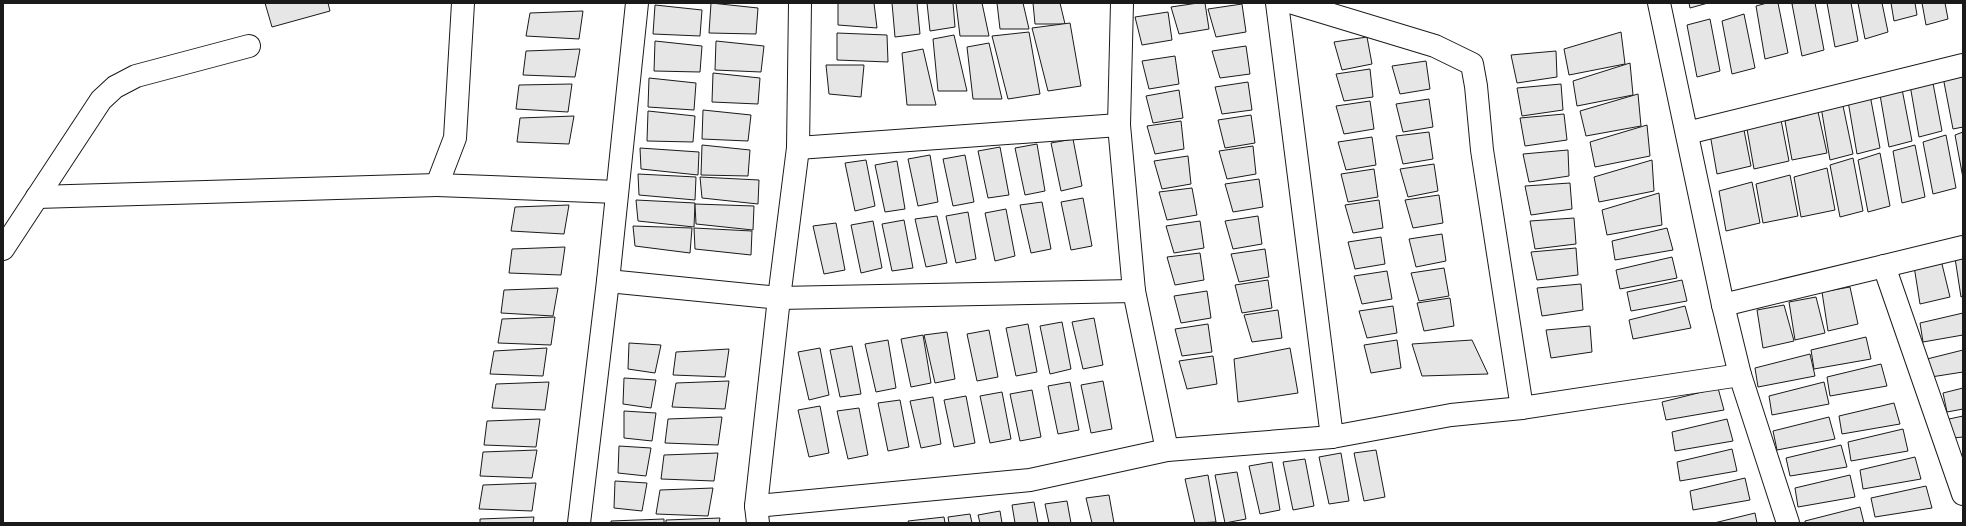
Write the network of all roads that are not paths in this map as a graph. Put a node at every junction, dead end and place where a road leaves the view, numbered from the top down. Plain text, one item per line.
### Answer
1 (463, 3) edge
2 (637, 3) edge
3 (800, 3) edge
4 (1122, 3) edge
5 (1276, 3) edge
6 (1293, 3) edge
7 (1659, 3) edge
8 (249, 46) dead end
9 (1963, 65) edge
10 (1119, 125) junction
11 (1687, 133) junction
12 (798, 148) junction
13 (436, 185) junction
14 (617, 192) junction
15 (37, 197) junction
16 (1963, 247) edge
17 (3, 249) edge
18 (1884, 266) junction
19 (608, 281) junction
20 (1134, 291) junction
21 (779, 298) junction
22 (1723, 305) junction
23 (1740, 375) junction
24 (1522, 408) junction
25 (1332, 437) junction
26 (1167, 450) junction
27 (1963, 494) edge
28 (757, 514) edge
29 (579, 523) edge
30 (1788, 523) edge

1 - 13 street
2 - 14 street
3 - 12 street
4 - 10 street
5 - 25 street
6 - 24 street
7 - 11 street
8 - 15 street
9 - 11 street
10 - 12 street
10 - 20 street
11 - 22 street
12 - 21 street
13 - 14 street
13 - 15 street
14 - 19 street
15 - 17 street
16 - 18 street
18 - 22 street
18 - 27 street
19 - 21 street
19 - 29 street
20 - 21 street
20 - 26 street
21 - 28 street
22 - 23 street
23 - 24 street
23 - 30 street
24 - 25 street
25 - 26 street
26 - 28 street

